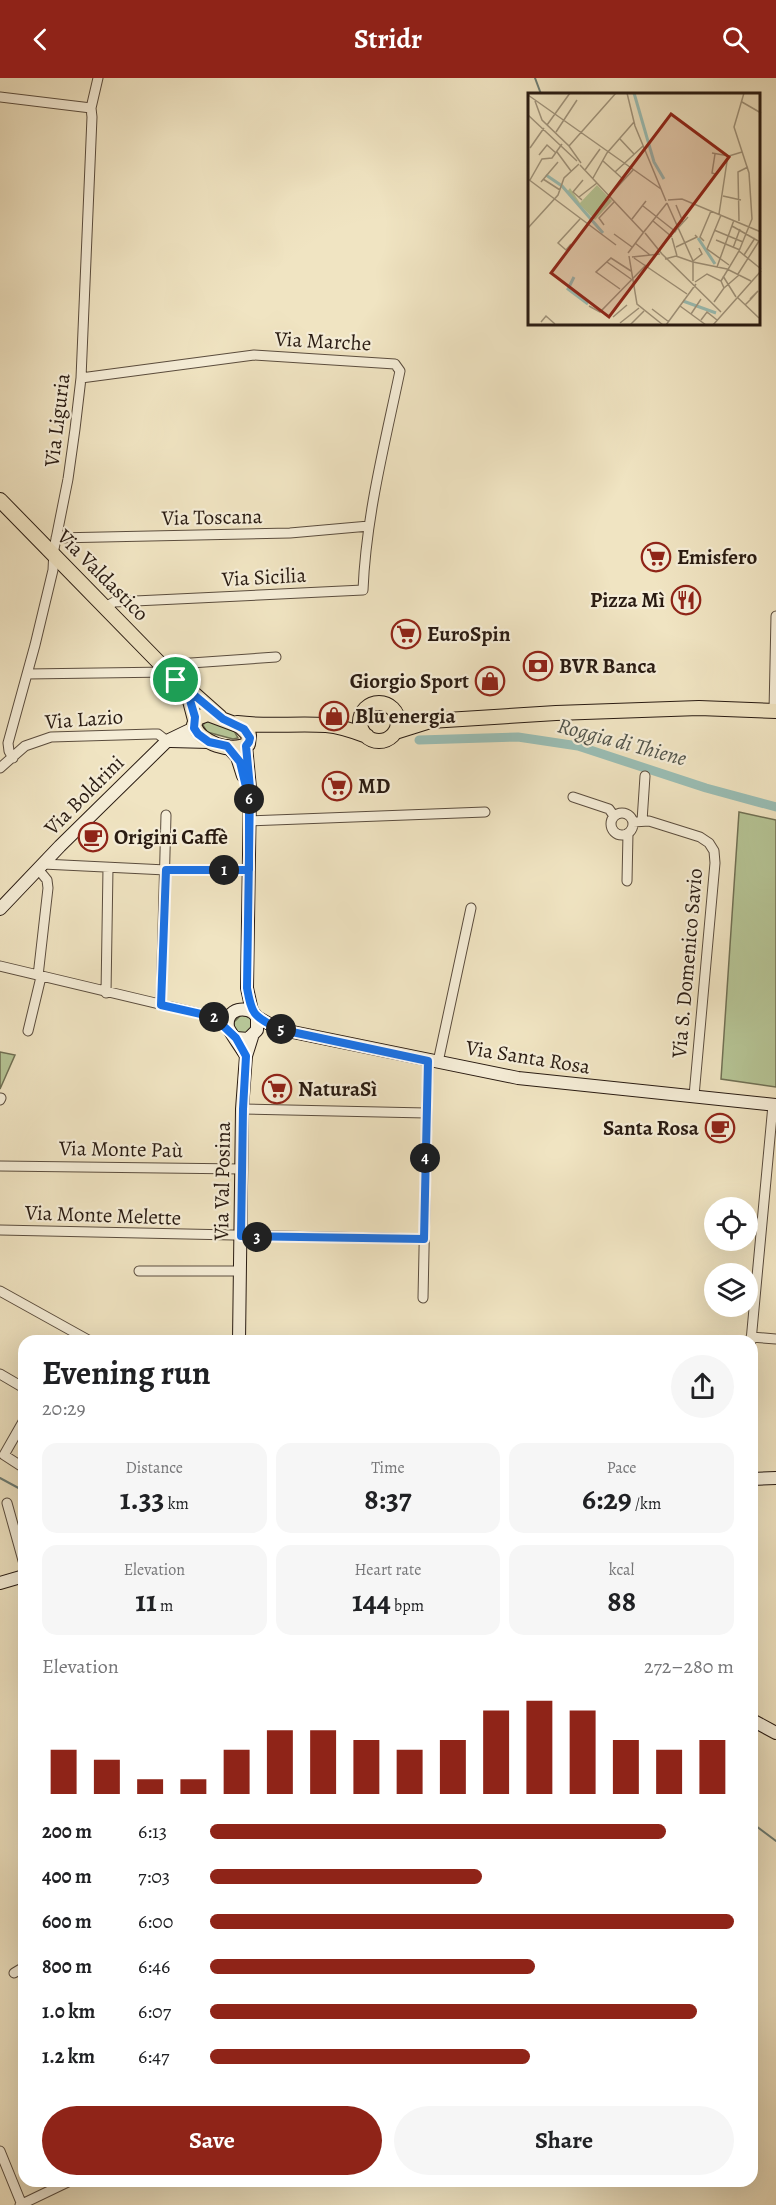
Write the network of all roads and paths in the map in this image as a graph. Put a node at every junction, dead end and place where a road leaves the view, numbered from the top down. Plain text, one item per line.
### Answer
1 (98, 78) edge
2 (0, 97) edge
3 (91, 108) junction
4 (81, 378) junction
5 (0, 500) edge
6 (369, 526) junction
7 (56, 538) junction
8 (54, 555) junction
9 (105, 607) junction
10 (776, 616) edge
11 (276, 657) dead end
12 (169, 672) junction
13 (27, 674) junction
14 (391, 708) junction
15 (775, 711) edge
16 (362, 715) junction
17 (228, 721) junction
18 (430, 721) junction
19 (195, 724) junction
20 (327, 725) junction
21 (284, 726) junction
22 (395, 732) junction
23 (367, 736) junction
24 (162, 737) junction
25 (209, 742) junction
26 (248, 744) junction
27 (227, 746) junction
28 (13, 758) junction
29 (0, 768) edge
30 (645, 776) dead end
31 (573, 796) dead end
32 (249, 799) junction
33 (485, 812) dead end
34 (166, 815) dead end
35 (614, 816) junction
36 (250, 821) junction
37 (637, 822) junction
38 (628, 833) junction
39 (40, 866) junction
40 (108, 868) junction
41 (166, 870) junction
42 (249, 870) junction
43 (627, 881) dead end
44 (471, 908) dead end
45 (0, 909) edge
46 (0, 966) edge
47 (40, 977) junction
48 (106, 993) junction
49 (161, 1005) junction
50 (244, 1013) junction
51 (214, 1017) junction
52 (278, 1029) junction
53 (28, 1031) dead end
54 (232, 1033) junction
55 (253, 1035) junction
56 (246, 1056) junction
57 (433, 1062) junction
58 (694, 1096) junction
59 (775, 1105) edge
60 (243, 1109) junction
61 (426, 1113) junction
62 (0, 1166) edge
63 (242, 1169) junction
64 (0, 1230) edge
65 (241, 1236) junction
66 (424, 1239) junction
67 (139, 1271) dead end
68 (240, 1271) junction
69 (0, 1291) edge
70 (423, 1298) dead end
71 (74, 1332) junction
72 (72, 1335) edge
73 (79, 1335) edge
74 (239, 1335) edge
75 (751, 1335) edge
76 (758, 1339) edge
77 (776, 1339) edge
78 (0, 1374) edge
79 (18, 1384) edge
80 (18, 1430) edge
81 (18, 1464) edge
82 (776, 1478) edge
83 (758, 1482) edge
84 (8, 1503) dead end
85 (18, 1541) edge
86 (18, 1578) edge
87 (0, 1583) edge
88 (758, 1724) edge
89 (776, 1734) edge
90 (18, 1971) edge
91 (14, 1973) dead end
92 (0, 2151) edge
93 (58, 2187) edge
94 (21, 2205) edge

1 - 3 street, Via Liguria
2 - 3 street
3 - 4 street, Via Liguria
4 - 6 street, Via Marche
4 - 7 street, Via Liguria
5 - 8 main road, Via Valdastico
6 - 7 street, Via Toscana
6 - 9 street, Via Sicilia
7 - 8 street, Via Liguria
8 - 9 main road, Via Valdastico
8 - 13 street, Via Liguria
9 - 12 main road, Via Valdastico
10 - 15 street
11 - 12 street
12 - 13 street
12 - 17 main road, Via Valdastico
12 - 19 main road, Via Valdastico
13 - 28 street, Via Liguria
14 - 16 main road
14 - 18 main road
14 - 22 main road
15 - 18 main road
16 - 20 main road
16 - 23 main road
17 - 19 main road
17 - 21 main road
17 - 26 main road, Via Valdastico
18 - 22 main road
19 - 24 street, Via Lazio
19 - 25 main road
20 - 21 main road
20 - 23 main road
21 - 26 main road
22 - 23 main road
24 - 25 street
24 - 28 street, Via Lazio
24 - 39 street, Via Boldrini
25 - 27 main road
26 - 27 main road
26 - 32 street, Via Val Posina
27 - 32 street, Via Val Posina
28 - 29 street, Via Lazio
30 - 37 street
31 - 35 street
32 - 36 street, Via Val Posina
33 - 36 street
34 - 41 street
35 - 37 street
35 - 38 street
36 - 42 street, Via Val Posina
37 - 38 street
37 - 58 street, Via S. Domenico Savio
38 - 43 street
39 - 40 street
39 - 45 street, Via Boldrini
39 - 47 street
40 - 41 street
40 - 48 street
41 - 42 street
41 - 49 street
42 - 50 street, Via Val Posina
44 - 57 street
46 - 47 street
47 - 48 street
47 - 53 street
48 - 49 street
49 - 51 street
50 - 51 street
50 - 52 street, Via Santa Rosa
50 - 54 street, Via Val Posina
50 - 55 street, Via Val Posina
51 - 54 street
52 - 55 street, Via Santa Rosa
52 - 57 street, Via Santa Rosa
54 - 55 street
54 - 56 street
55 - 56 street, Via Val Posina
56 - 60 street, Via Val Posina
57 - 58 street, Via Santa Rosa
57 - 61 street
58 - 59 street, Via Santa Rosa
59 - 75 street
60 - 61 street
60 - 63 street, Via Val Posina
61 - 66 street
62 - 63 street, Via Monte Paù
63 - 65 street, Via Val Posina
64 - 65 street, Via Monte Melette
65 - 66 street, Via Monte Melette
65 - 68 street, Via Val Posina
66 - 70 street
67 - 68 street, Via Val Posina
68 - 74 street, Via Val Posina
69 - 71 street
71 - 72 street
71 - 73 street
76 - 77 street
78 - 79 street
80 - 81 street
82 - 83 street
84 - 85 street
86 - 87 street
88 - 89 street
90 - 91 street
92 - 94 street
93 - 94 street

